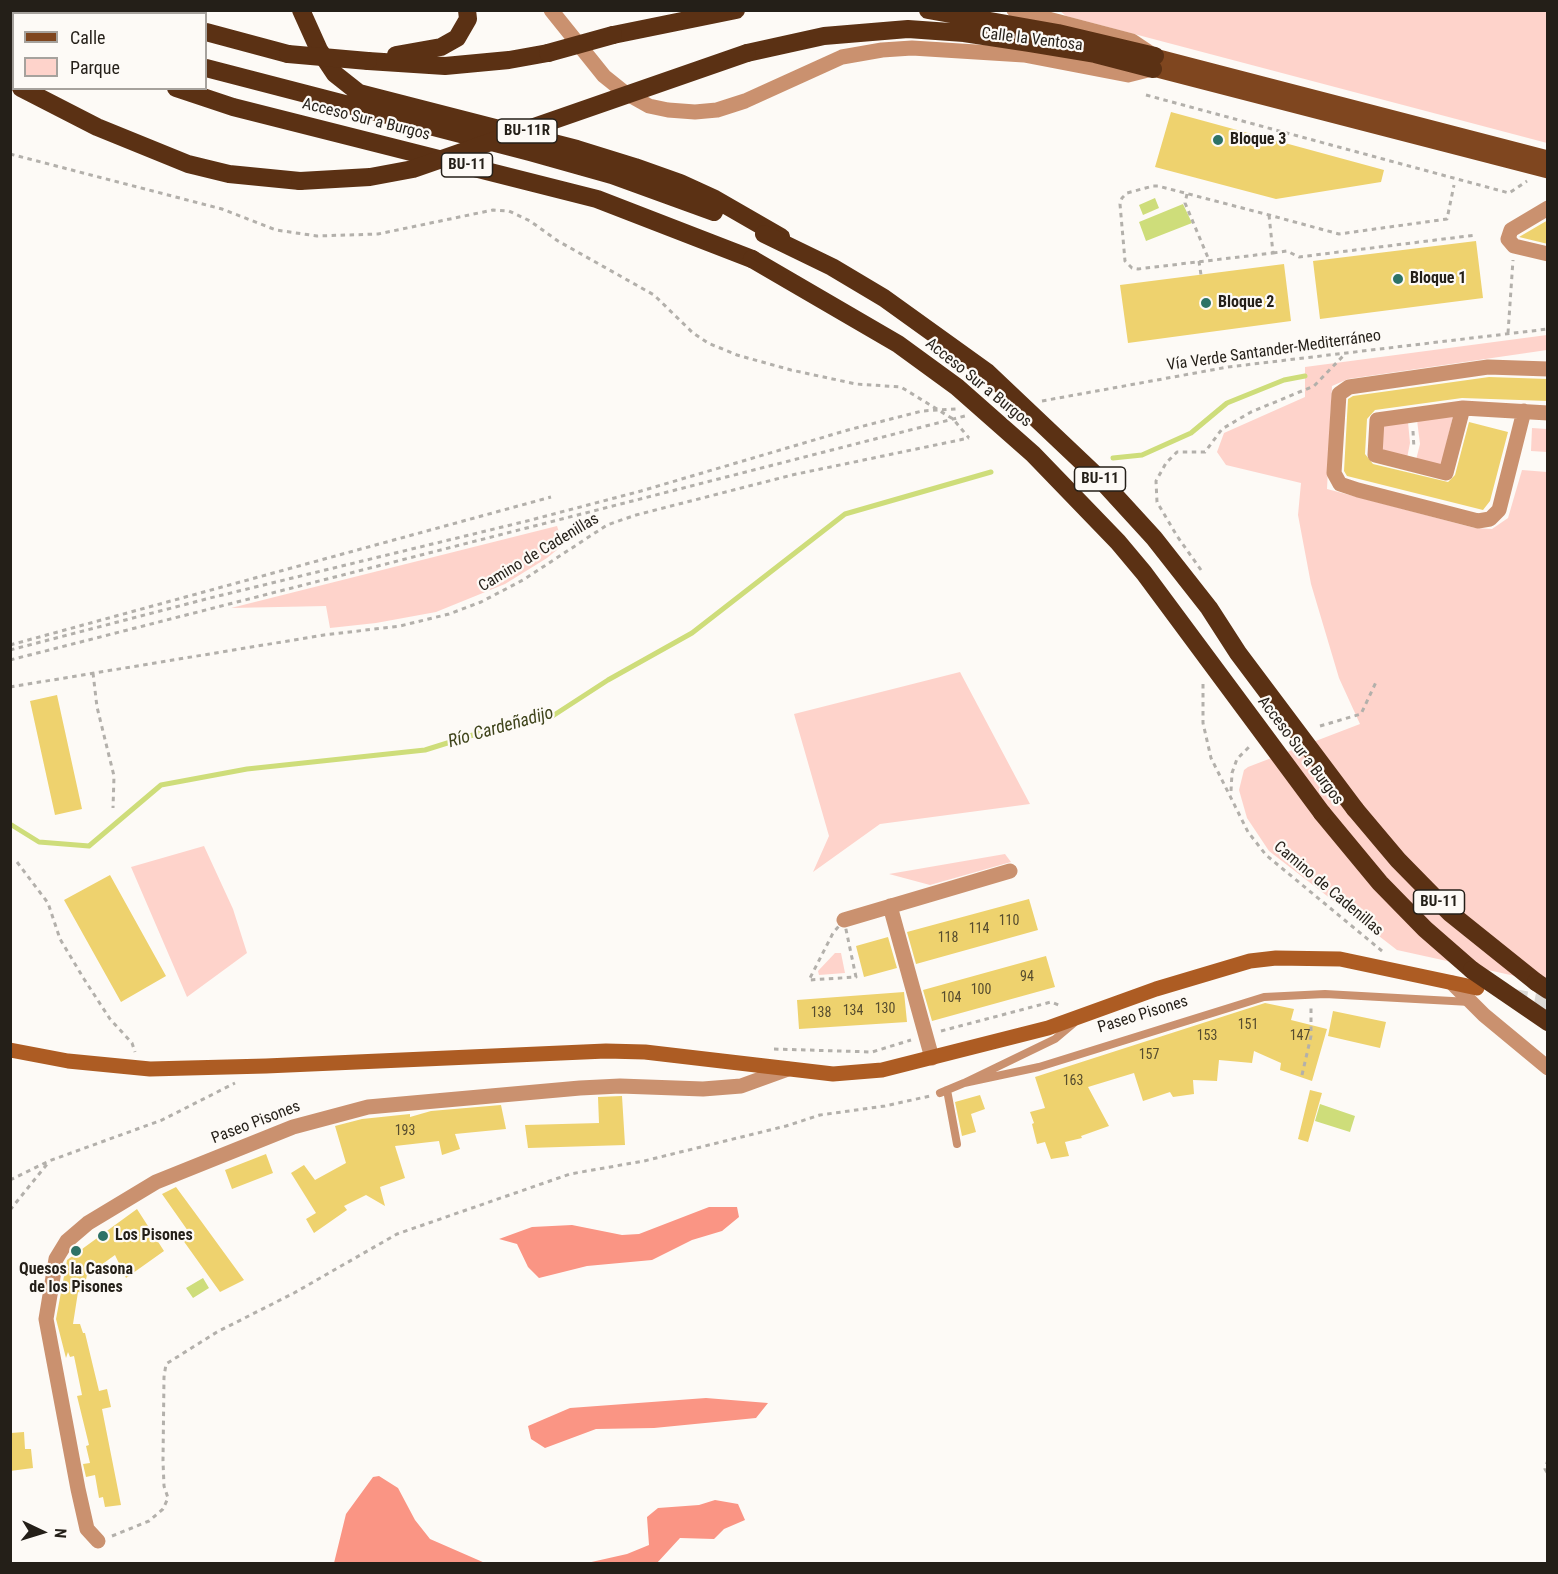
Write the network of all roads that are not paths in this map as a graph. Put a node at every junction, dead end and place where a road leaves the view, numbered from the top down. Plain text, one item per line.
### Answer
1 (301, 10) edge
2 (467, 10) edge
3 (551, 10) edge
4 (736, 10) edge
5 (928, 10) edge
6 (1014, 10) edge
7 (207, 32) edge
8 (368, 61) junction
9 (1154, 62) junction
10 (207, 68) edge
11 (25, 90) edge
12 (182, 90) edge
13 (1548, 158) edge
14 (1548, 171) edge
15 (1548, 208) edge
16 (765, 231) junction
17 (1548, 254) edge
18 (1548, 369) edge
19 (1463, 408) junction
20 (1524, 411) junction
21 (1548, 413) edge
22 (1010, 871) dead end
23 (890, 906) junction
24 (844, 920) road end
25 (1542, 986) edge
26 (1474, 995) junction
27 (1082, 1016) junction
28 (1548, 1022) edge
29 (10, 1050) edge
30 (932, 1058) junction
31 (1548, 1068) edge
32 (788, 1069) junction
33 (964, 1083) junction
34 (957, 1144) dead end
35 (98, 1541) road end

1 - 16 highway
2 - 8 highway
3 - 9 street, Calle la Ventosa
4 - 8 highway, bridge
5 - 9 highway
6 - 9 street, Calle la Ventosa
7 - 8 highway, bridge
9 - 11 highway, BU-11R, bridge
9 - 13 main road, Calle la Ventosa
9 - 14 main road, Calle la Ventosa
10 - 16 highway, Acceso Sur a Burgos / BU-11
12 - 28 highway, Acceso Sur a Burgos / BU-11, bridge
15 - 17 street
16 - 25 highway, Acceso Sur a Burgos / BU-11, bridge
18 - 20 street
19 - 19 street
19 - 20 street
20 - 21 street
22 - 23 street
23 - 24 street
23 - 30 street
26 - 27 main road, Paseo Pisones
26 - 31 street
26 - 33 lane, Paseo Pisones
27 - 30 main road, Paseo Pisones
27 - 33 lane, Paseo Pisones
29 - 32 main road, Paseo Pisones
30 - 32 main road, Paseo Pisones
32 - 35 street, Paseo Pisones
33 - 34 lane

